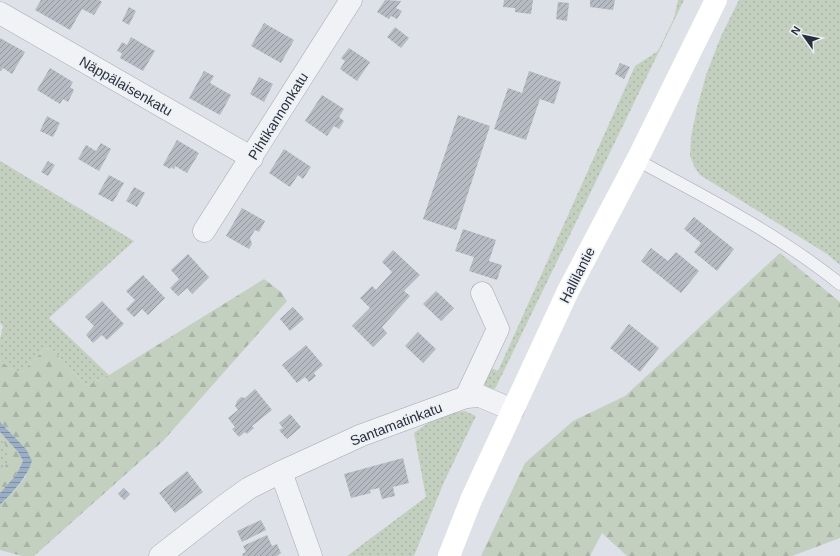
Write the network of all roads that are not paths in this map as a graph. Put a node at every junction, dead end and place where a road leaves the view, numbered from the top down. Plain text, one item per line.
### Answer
1 (351, 0) edge
2 (716, 0) edge
3 (0, 13) edge
4 (252, 158) junction
5 (637, 160) junction
6 (204, 231) dead end
7 (840, 284) edge
8 (482, 293) dead end
9 (466, 397) junction
10 (512, 410) junction
11 (281, 472) junction
12 (160, 556) edge
13 (311, 556) edge
14 (449, 556) edge

1 - 4 street, Pihtikannonkatu
2 - 5 main road, Hallilantie
3 - 4 street, Näppälaisenkatu
4 - 6 street, Pihtikannonkatu
5 - 7 lane
5 - 10 main road, Hallilantie
8 - 9 street
9 - 10 street, Santamatinkatu
9 - 11 street, Santamatinkatu
10 - 14 main road, Hallilantie
11 - 12 street, Santamatinkatu
11 - 13 street

